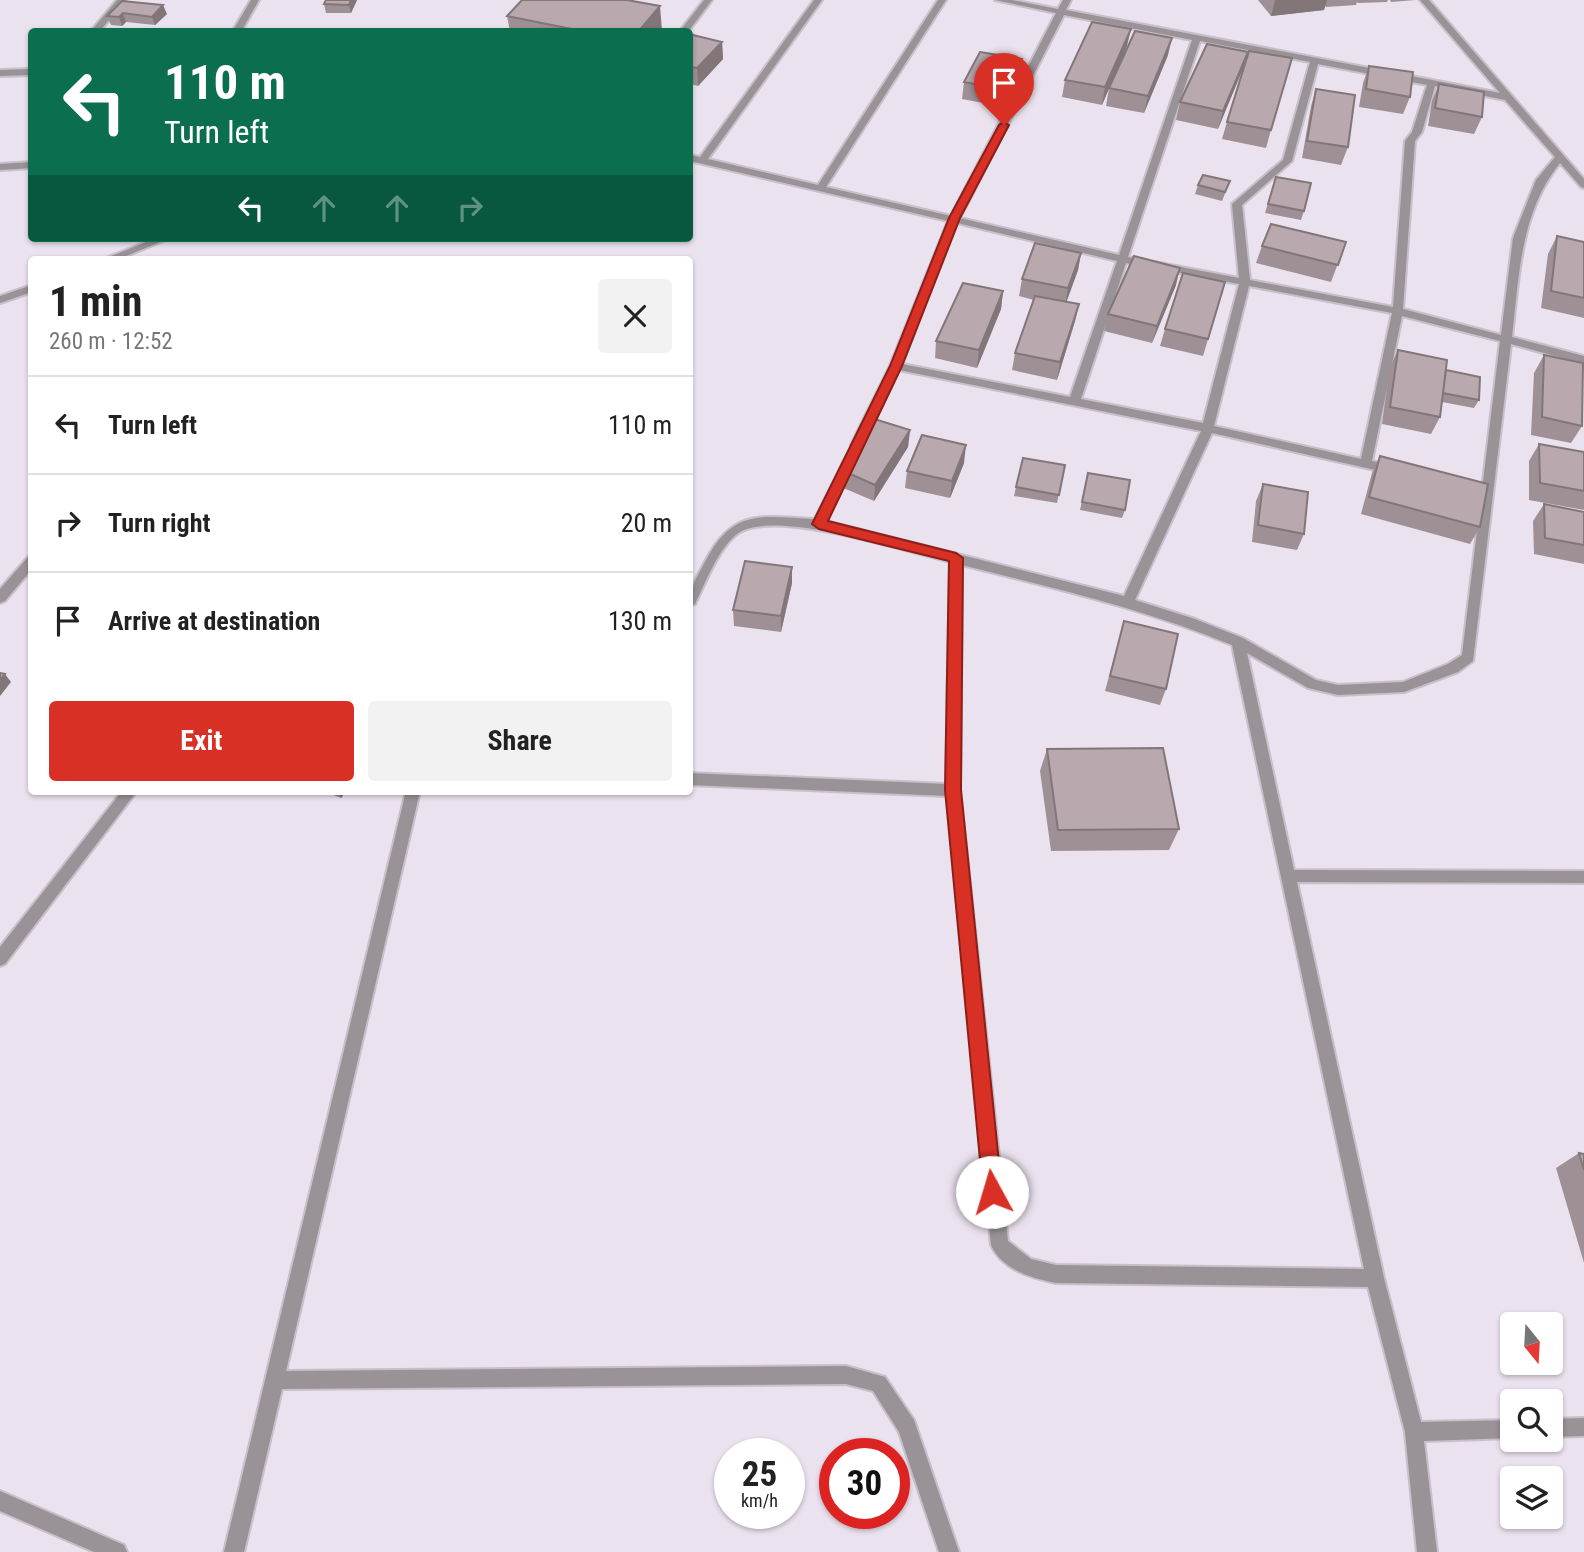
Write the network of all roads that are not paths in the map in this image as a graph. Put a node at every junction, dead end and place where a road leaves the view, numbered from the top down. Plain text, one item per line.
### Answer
1 (122, 0) edge
2 (255, 0) edge
3 (708, 0) edge
4 (818, 0) edge
5 (942, 0) edge
6 (999, 0) edge
7 (1424, 0) edge
8 (1066, 5) edge
9 (98, 28) edge
10 (238, 28) edge
11 (686, 28) edge
12 (1197, 37) junction
13 (1315, 59) junction
14 (28, 72) edge
15 (0, 73) edge
16 (1432, 82) junction
17 (1506, 97) junction
18 (1560, 157) junction
19 (693, 159) edge
20 (702, 161) junction
21 (28, 165) edge
22 (0, 167) edge
23 (1584, 185) edge
24 (820, 189) junction
25 (955, 218) junction
26 (151, 242) edge
27 (116, 256) edge
28 (1123, 259) junction
29 (1245, 282) junction
30 (28, 290) edge
31 (0, 300) edge
32 (1398, 311) junction
33 (1507, 340) junction
34 (1584, 360) edge
35 (896, 366) junction
36 (1074, 403) junction
37 (1208, 428) junction
38 (1366, 463) junction
39 (1406, 474) edge
40 (819, 524) junction
41 (956, 558) junction
42 (28, 565) edge
43 (693, 595) edge
44 (0, 598) edge
45 (1128, 602) junction
46 (1238, 642) junction
47 (693, 779) edge
48 (953, 790) junction
49 (127, 795) edge
50 (412, 795) edge
51 (1288, 876) junction
52 (1584, 877) edge
53 (0, 958) edge
54 (1375, 1278) junction
55 (274, 1380) junction
56 (1584, 1427) edge
57 (1563, 1428) edge
58 (1500, 1429) edge
59 (1414, 1432) junction
60 (0, 1501) edge
61 (117, 1552) edge
62 (234, 1552) edge
63 (949, 1552) edge
64 (1427, 1552) edge

1 - 9 street
2 - 10 street
3 - 11 street
4 - 20 street
5 - 24 street
6 - 8 street
7 - 17 street
8 - 12 street
8 - 25 street
12 - 13 street
12 - 28 street
13 - 16 street
13 - 29 street
14 - 15 street
16 - 17 street
16 - 32 street
17 - 18 street
18 - 23 street
18 - 33 street
19 - 20 street
20 - 24 street
21 - 22 street
24 - 25 street
25 - 28 street
25 - 35 street
26 - 27 street
28 - 29 street
28 - 36 street
29 - 32 street
29 - 37 street
30 - 31 street
32 - 33 street
32 - 38 street
33 - 34 street
33 - 46 street
35 - 36 street
35 - 40 street
36 - 37 street
37 - 38 street
37 - 45 street
38 - 39 street
40 - 41 street
40 - 43 street
41 - 45 street
41 - 48 street
42 - 44 street
45 - 46 street
46 - 51 street
47 - 48 street
48 - 54 street
49 - 53 street
50 - 55 street
51 - 52 street
51 - 54 street
54 - 59 street
55 - 62 street
55 - 63 street
56 - 57 street
58 - 59 street
59 - 64 street
60 - 61 street

